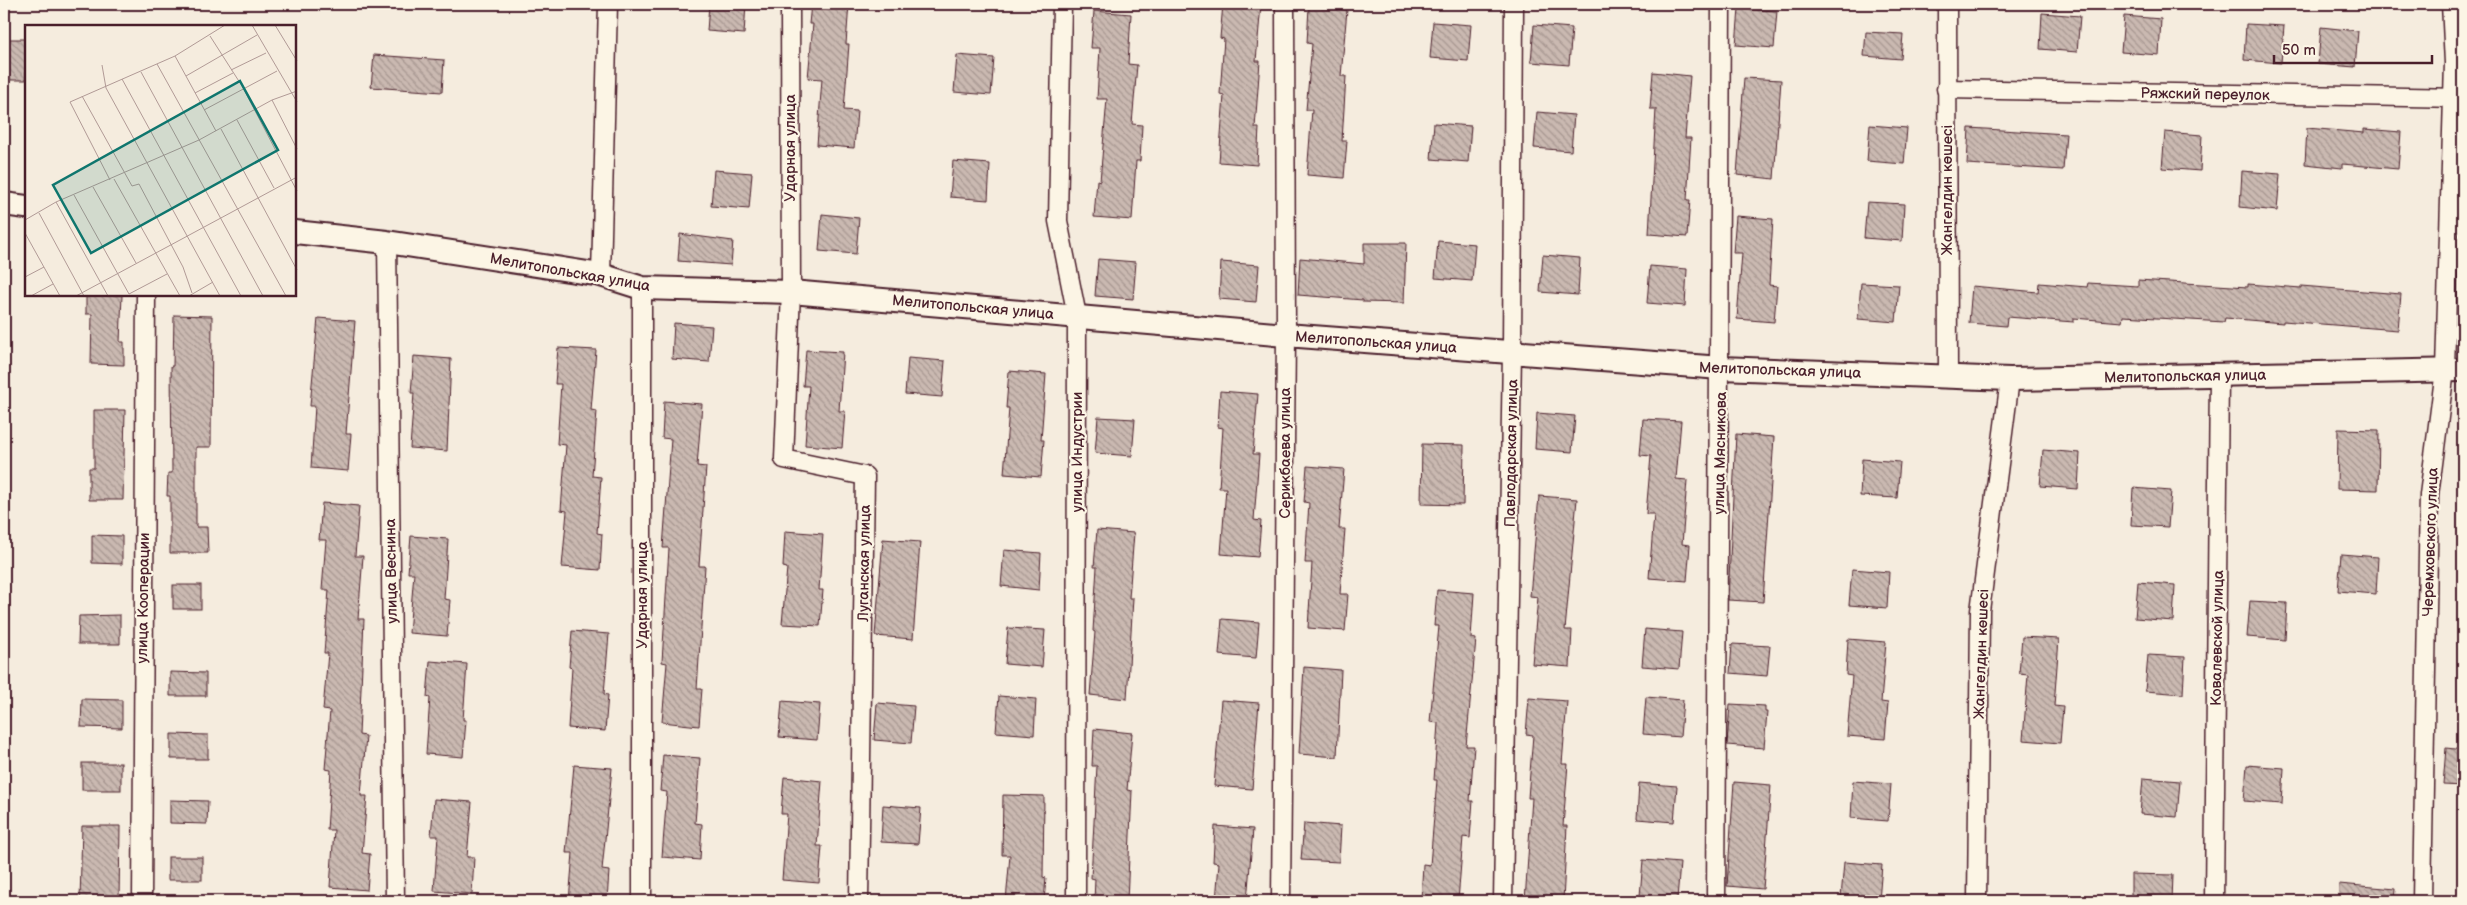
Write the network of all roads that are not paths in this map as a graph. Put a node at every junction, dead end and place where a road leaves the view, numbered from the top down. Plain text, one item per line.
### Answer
1 (608, 4) edge
2 (790, 4) edge
3 (1062, 4) edge
4 (1285, 4) edge
5 (1514, 4) edge
6 (1721, 4) edge
7 (1946, 4) edge
8 (2451, 4) edge
9 (1946, 89) junction
10 (2457, 98) edge
11 (4, 204) edge
12 (25, 206) edge
13 (296, 232) edge
14 (386, 242) junction
15 (601, 275) junction
16 (642, 288) junction
17 (791, 292) junction
18 (146, 296) edge
19 (1077, 316) junction
20 (1286, 335) junction
21 (1512, 352) junction
22 (1721, 368) junction
23 (2454, 370) edge
24 (2219, 375) junction
25 (1948, 376) junction
26 (2010, 379) junction
27 (142, 901) edge
28 (395, 901) edge
29 (642, 901) edge
30 (859, 901) edge
31 (1076, 901) edge
32 (1281, 901) edge
33 (1503, 901) edge
34 (1716, 901) edge
35 (1977, 901) edge
36 (2214, 901) edge
37 (2422, 901) edge

1 - 15 street
2 - 17 street, Ударная улица
3 - 19 street, улица Индустрии
4 - 20 street, Серикбаева улица
5 - 21 street, Павлодарская улица
6 - 22 street, улица Мясникова
7 - 9 street, Жангелдин көшесі
8 - 10 street, Черемховского улица
9 - 10 street, Ряжский переулок
9 - 25 street, Жангелдин көшесі
10 - 23 street, Черемховского улица
11 - 12 street
13 - 14 street, Мелитопольская улица
14 - 15 street, Мелитопольская улица
14 - 28 street, улица Веснина
15 - 16 street, Мелитопольская улица
16 - 17 street, Мелитопольская улица
16 - 29 street, Ударная улица
17 - 19 street, Мелитопольская улица
17 - 30 street, Луганская улица
18 - 27 street, улица Кооперации
19 - 20 street, Мелитопольская улица
19 - 31 street, улица Индустрии
20 - 21 street, Мелитопольская улица
20 - 32 street, Серикбаева улица
21 - 22 street, Мелитопольская улица
21 - 33 street, Павлодарская улица
22 - 25 street, Мелитопольская улица
22 - 34 street, улица Мясникова
23 - 24 street, Мелитопольская улица
23 - 37 street, Черемховского улица
24 - 26 street, Мелитопольская улица
24 - 36 street, Ковалевской улица
25 - 26 street, Мелитопольская улица
26 - 35 street, Жангелдин көшесі

